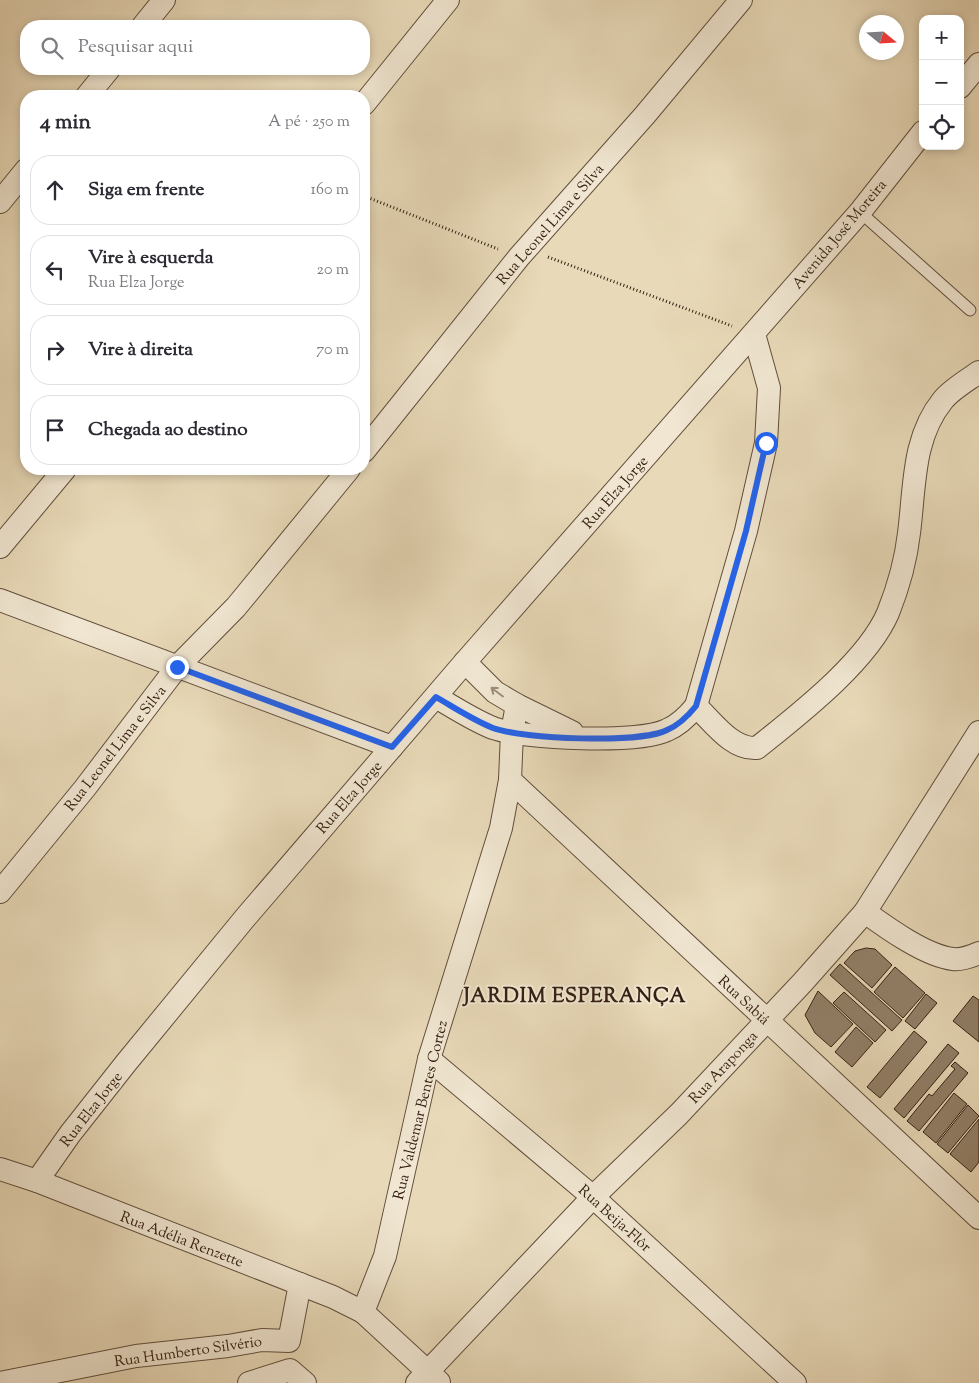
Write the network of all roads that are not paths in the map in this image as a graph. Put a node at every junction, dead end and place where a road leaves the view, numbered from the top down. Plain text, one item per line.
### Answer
1 (164, 0) edge
2 (448, 0) edge
3 (741, 0) edge
4 (148, 20) edge
5 (979, 64) edge
6 (104, 75) edge
7 (964, 81) edge
8 (92, 90) edge
9 (370, 97) edge
10 (919, 137) edge
11 (20, 177) edge
12 (0, 202) edge
13 (860, 212) junction
14 (970, 310) dead end
15 (754, 334) junction
16 (979, 372) edge
17 (370, 444) edge
18 (60, 475) edge
19 (344, 475) edge
20 (0, 547) edge
21 (0, 600) edge
22 (465, 662) junction
23 (177, 667) junction
24 (436, 697) junction
25 (517, 705) junction
26 (696, 706) junction
27 (512, 732) junction
28 (979, 732) edge
29 (586, 738) junction
30 (392, 747) junction
31 (510, 780) junction
32 (0, 892) edge
33 (865, 912) junction
34 (979, 953) edge
35 (766, 1021) junction
36 (429, 1059) junction
37 (0, 1169) edge
38 (38, 1181) junction
39 (592, 1196) junction
40 (979, 1218) edge
41 (300, 1284) junction
42 (363, 1312) junction
43 (290, 1341) junction
44 (295, 1379) edge
45 (429, 1379) edge
46 (0, 1383) edge
47 (249, 1383) edge
48 (796, 1383) edge

1 - 4 street
2 - 9 street
3 - 17 street, Rua Leonel Lima e Silva
5 - 7 street
6 - 8 street
10 - 13 street, Avenida José Moreira
11 - 12 street
13 - 14 lane
13 - 15 street, Avenida José Moreira
15 - 22 street, Rua Elza Jorge
15 - 26 street
16 - 26 street
18 - 20 street
19 - 23 street, Rua Leonel Lima e Silva
21 - 23 street
22 - 24 street, Rua Elza Jorge
25 -> 22 street
23 - 30 street
23 - 32 street, Rua Leonel Lima e Silva
24 - 27 street
24 - 30 street, Rua Elza Jorge
25 - 27 street, Rua Valdemar Bentes Cortez
25 - 29 street
26 - 29 street
27 - 29 street
27 - 31 street, Rua Valdemar Bentes Cortez
28 - 33 street, Rua Araponga
30 - 38 street, Rua Elza Jorge
31 - 35 street, Rua Sabiá
31 - 36 street, Rua Valdemar Bentes Cortez
33 - 34 street
33 - 35 street, Rua Araponga
35 - 39 street, Rua Araponga
35 - 40 street, Rua Sabiá
36 - 39 street, Rua Beija-Flôr
36 - 42 street, Rua Valdemar Bentes Cortez
37 - 38 street, Rua Adélia Renzette
38 - 41 street, Rua Adélia Renzette
39 - 45 street, Rua Araponga
39 - 48 street, Rua Beija-Flôr
41 - 42 street, Rua Adélia Renzette
41 - 43 street
42 - 45 street, Rua Adélia Renzette
43 - 44 street
43 - 46 street, Rua Humberto Silvério
44 - 47 street

